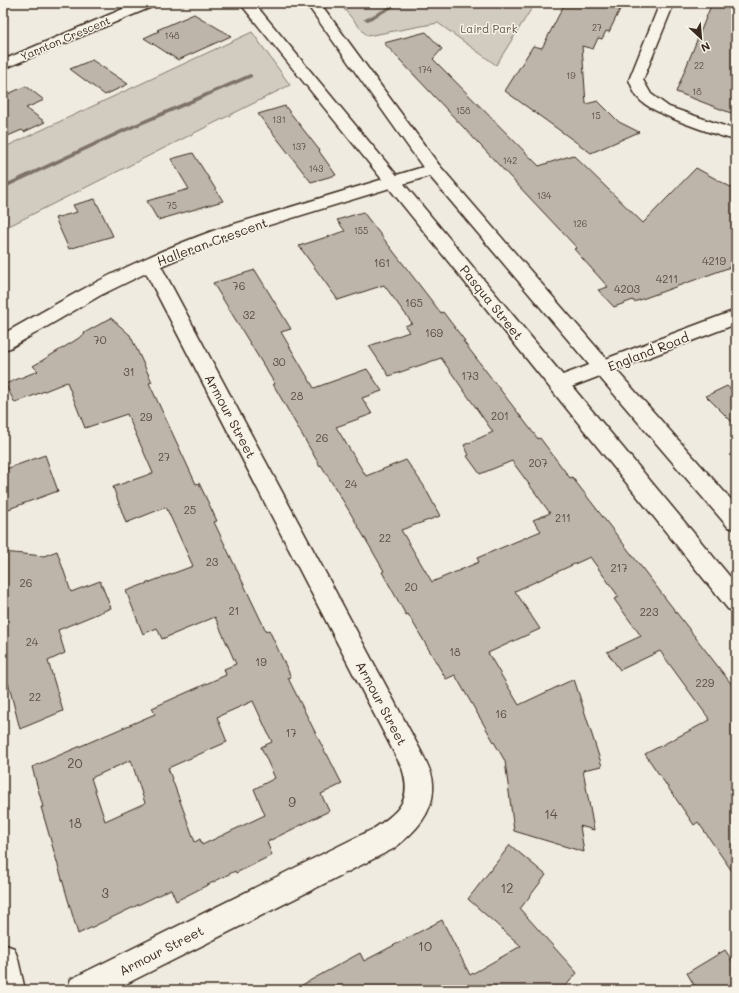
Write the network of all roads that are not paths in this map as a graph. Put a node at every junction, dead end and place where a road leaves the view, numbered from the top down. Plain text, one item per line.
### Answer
1 (149, 3) edge
2 (247, 3) edge
3 (313, 3) edge
4 (667, 3) edge
5 (3, 64) edge
6 (736, 135) edge
7 (433, 169) junction
8 (394, 182) junction
9 (150, 263) junction
10 (736, 317) edge
11 (3, 343) edge
12 (603, 368) junction
13 (559, 384) junction
14 (736, 520) edge
15 (736, 602) edge
16 (3, 959) edge
17 (10, 990) edge
18 (82, 990) edge

1 - 5 street, Yarnton Crescent
2 - 8 street, Pasqua Street
3 - 7 street
4 - 6 street
7 - 8 street, Halleran Crescent
7 - 12 street
8 - 9 street, Halleran Crescent
8 - 13 street, Pasqua Street
9 - 11 street, Halleran Crescent
9 - 18 street, Armour Street
10 - 12 street, England Road
12 - 13 street, England Road
12 - 14 street
13 - 15 street, Pasqua Street
16 - 17 street

